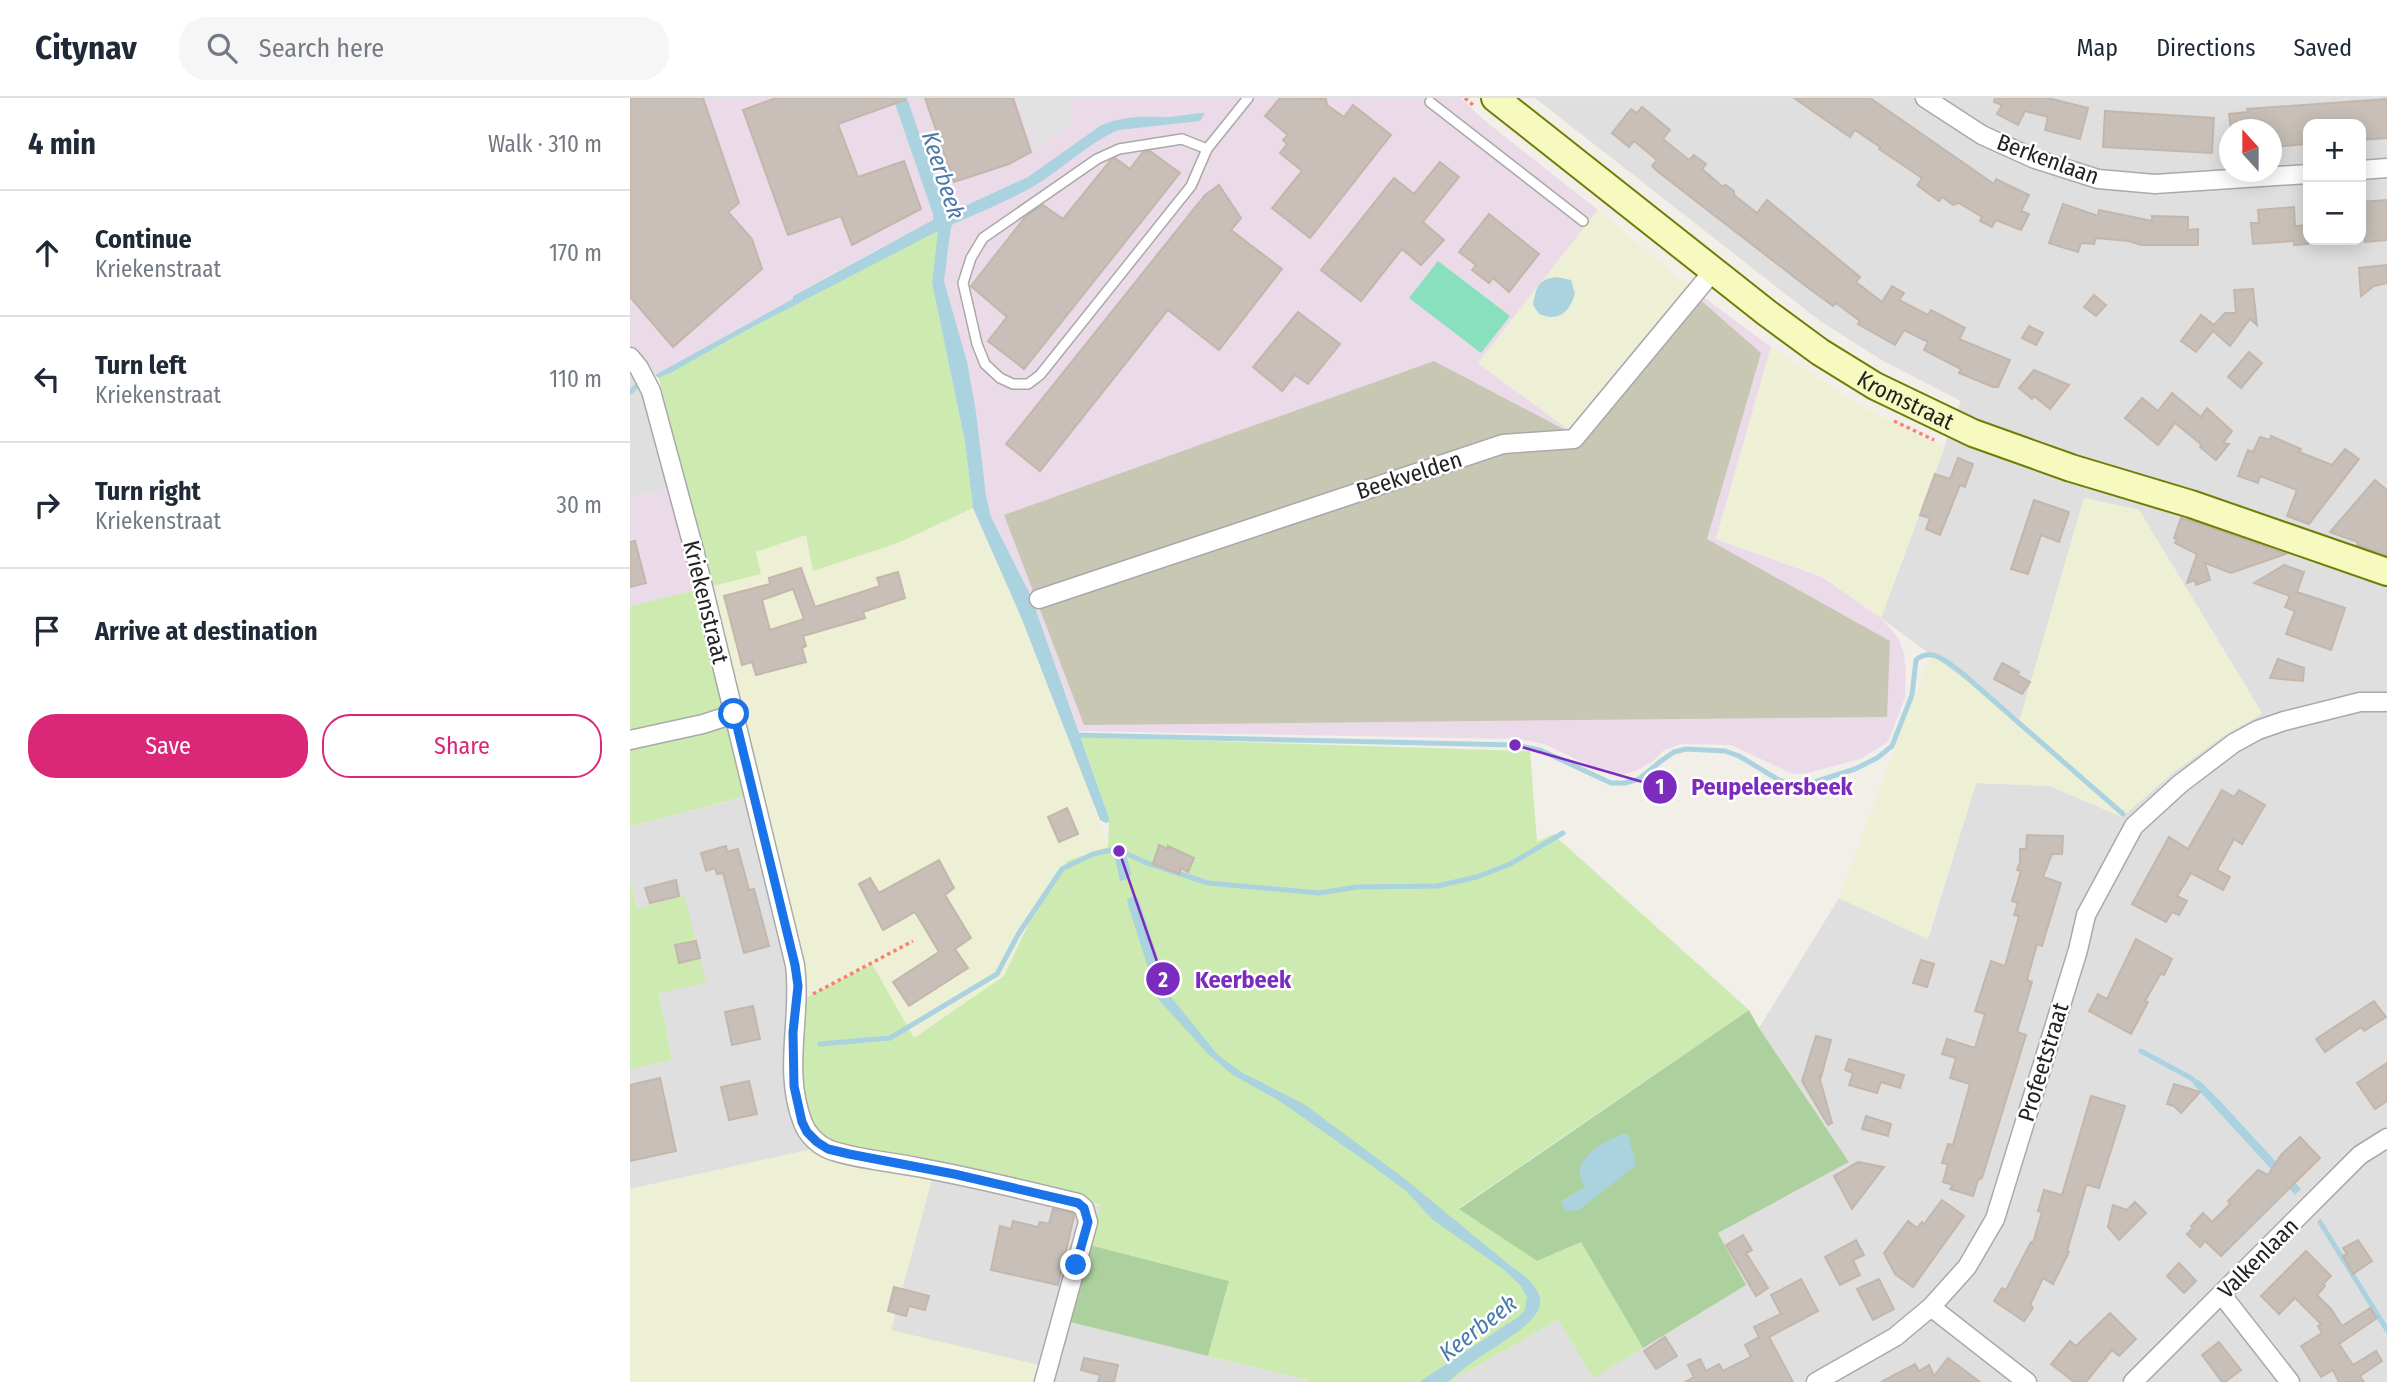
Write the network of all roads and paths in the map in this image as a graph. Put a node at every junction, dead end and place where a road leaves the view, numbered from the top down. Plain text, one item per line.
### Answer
1 (1248, 98) edge
2 (1495, 98) edge
3 (1925, 98) edge
4 (1430, 99) edge
5 (1207, 149) junction
6 (2387, 168) edge
7 (2366, 170) edge
8 (2303, 174) edge
9 (1583, 221) dead end
10 (1714, 270) junction
11 (630, 357) edge
12 (2387, 572) edge
13 (1039, 598) dead end
14 (2387, 702) edge
15 (734, 714) junction
16 (630, 740) edge
17 (913, 941) dead end
18 (797, 1001) junction
19 (2387, 1138) edge
20 (2222, 1295) junction
21 (1931, 1307) junction
22 (1044, 1382) edge
23 (1816, 1382) edge
24 (2027, 1382) edge
25 (2133, 1382) edge
26 (2290, 1382) edge

1 - 5 lane
2 - 10 main road, Kromstraat
3 - 8 street, Berkenlaan
4 - 9 lane
5 - 5 lane
6 - 7 street
10 - 12 main road, Kromstraat
10 - 13 street, Beekvelden
11 - 15 street, Kriekenstraat
14 - 21 street, Profeetstraat
15 - 16 street
15 - 18 street, Kriekenstraat
17 - 18 path
18 - 22 street, Kriekenstraat
19 - 20 street, Valkenlaan
20 - 25 street, Valkenlaan
20 - 26 street
21 - 23 street, Profeetstraat
21 - 24 street

